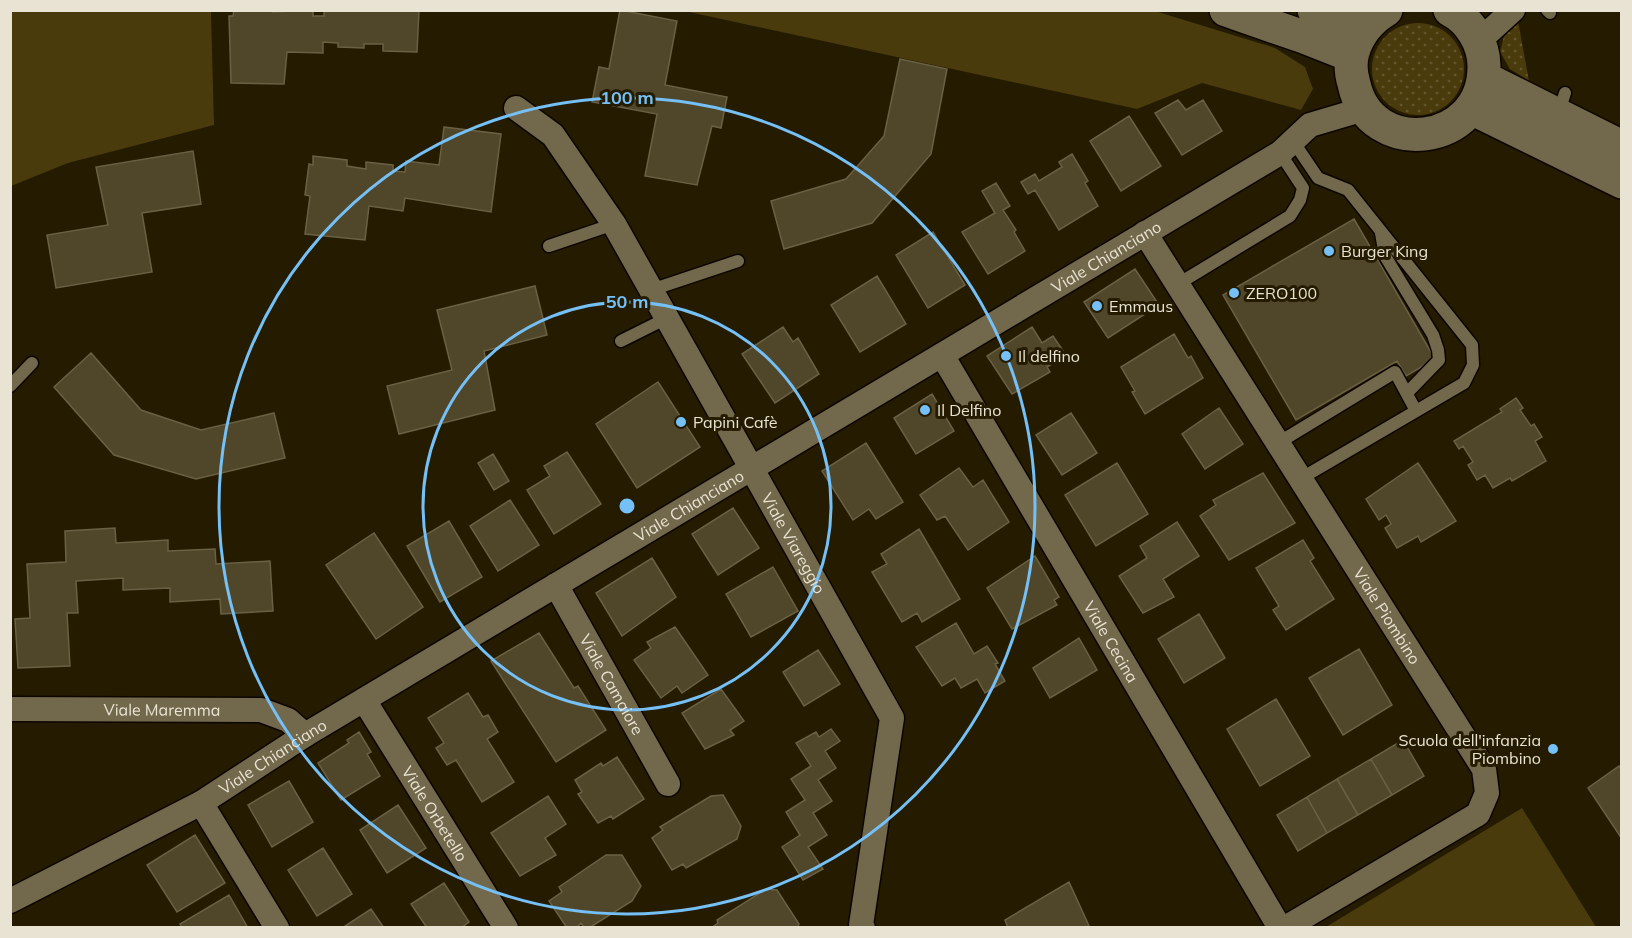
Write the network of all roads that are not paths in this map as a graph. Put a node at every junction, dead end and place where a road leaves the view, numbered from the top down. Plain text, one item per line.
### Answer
1 (1226, 10) edge
2 (1314, 10) edge
3 (1450, 10) edge
4 (1513, 10) edge
5 (1367, 32) edge
6 (1479, 41) junction
7 (1484, 78) junction
8 (516, 108) dead end
9 (1472, 108) junction
10 (1364, 109) junction
11 (1286, 147) junction
12 (1622, 147) edge
13 (1622, 182) edge
14 (614, 224) junction
15 (1381, 232) junction
16 (1145, 233) junction
17 (549, 246) dead end
18 (738, 261) dead end
19 (1178, 284) junction
20 (651, 290) junction
21 (667, 318) junction
22 (621, 340) dead end
23 (942, 355) junction
24 (32, 363) dead end
25 (10, 386) edge
26 (1407, 393) junction
27 (1416, 411) junction
28 (1278, 443) junction
29 (752, 468) junction
30 (1300, 479) junction
31 (556, 585) junction
32 (364, 700) junction
33 (10, 709) edge
34 (305, 735) junction
35 (668, 784) dead end
36 (201, 803) junction
37 (10, 901) edge
38 (277, 927) edge
39 (506, 927) edge
40 (863, 927) edge
41 (1280, 927) edge
42 (1285, 927) edge

1 - 5 main road
2 - 5 main road
3 - 6 main road
4 - 6 street
5 - 10 main road
6 - 7 main road
7 - 9 main road
7 - 12 main road
8 - 14 street, Viale Viareggio
9 - 10 main road
9 - 13 main road
10 - 11 street, Viale Chianciano
11 - 15 lane
11 - 16 street, Viale Chianciano
11 - 19 lane
14 - 17 lane
14 - 20 street, Viale Viareggio
15 - 26 lane
15 - 27 lane
16 - 19 street, Viale Piombino
16 - 23 street, Viale Chianciano
18 - 20 lane
19 - 28 street, Viale Piombino
20 - 21 street, Viale Viareggio
21 - 22 lane
21 - 29 street, Viale Viareggio
23 - 29 street, Viale Chianciano
23 - 41 street, Viale Cecina
24 - 25 lane
26 - 27 lane
26 - 28 lane
27 - 30 lane
28 - 30 street, Viale Piombino
29 - 31 street, Viale Chianciano
29 - 40 street, Viale Viareggio
30 - 42 street, Viale Piombino
31 - 32 street, Viale Chianciano
31 - 35 street, Viale Camaiore
32 - 34 street, Viale Chianciano
32 - 39 street, Viale Orbetello
33 - 34 street, Viale Maremma
34 - 36 street, Viale Chianciano
36 - 37 street, Viale Chianciano
36 - 38 street

